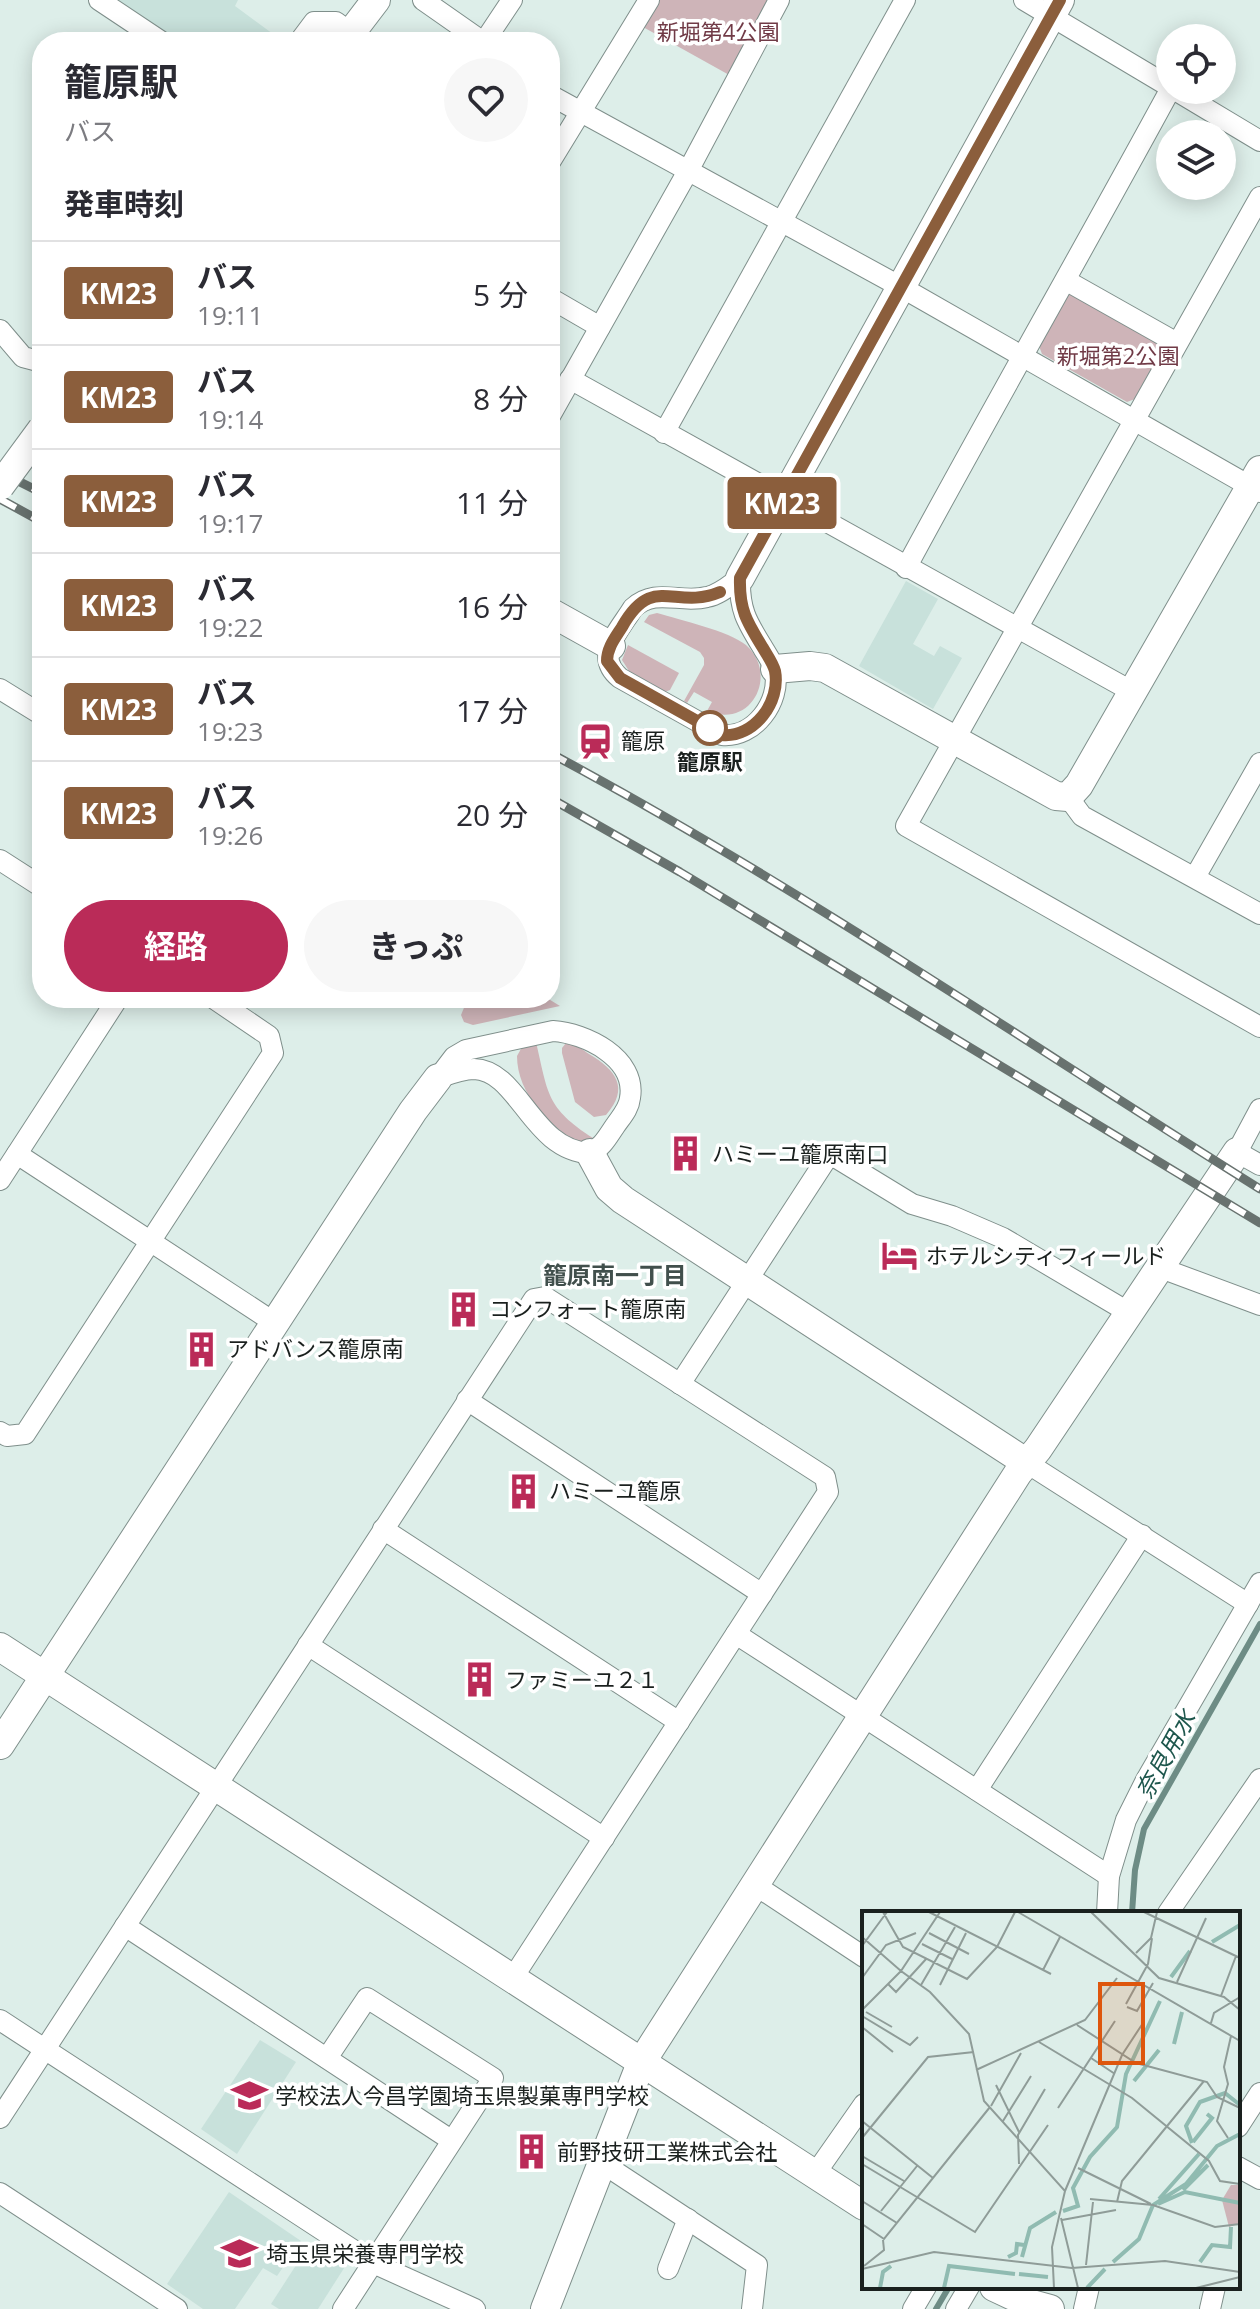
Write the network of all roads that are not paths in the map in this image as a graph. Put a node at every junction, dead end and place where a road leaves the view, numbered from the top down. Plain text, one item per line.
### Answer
1 (99, 0) edge
2 (378, 0) edge
3 (423, 0) edge
4 (512, 0) edge
5 (649, 0) edge
6 (779, 0) edge
7 (905, 0) edge
8 (1024, 0) edge
9 (1056, 8) edge
10 (343, 30) edge
11 (147, 32) edge
12 (306, 32) edge
13 (469, 32) edge
14 (491, 32) edge
15 (1156, 78) edge
16 (560, 101) edge
17 (1164, 104) edge
18 (1197, 104) edge
19 (580, 112) junction
20 (1260, 141) edge
21 (560, 145) edge
22 (688, 171) junction
23 (1260, 197) edge
24 (780, 220) junction
25 (1067, 281) junction
26 (901, 287) junction
27 (560, 304) edge
28 (600, 327) junction
29 (0, 330) edge
30 (1177, 343) junction
31 (1021, 356) junction
32 (32, 359) edge
33 (570, 379) junction
34 (560, 398) edge
35 (1133, 420) junction
36 (664, 433) junction
37 (32, 443) edge
38 (1257, 483) edge
39 (0, 486) edge
40 (784, 500) junction
41 (906, 568) junction
42 (740, 578) junction
43 (560, 618) edge
44 (1015, 628) junction
45 (611, 646) junction
46 (775, 669) junction
47 (0, 689) edge
48 (1133, 692) junction
49 (32, 709) edge
50 (955, 739) junction
51 (1260, 763) edge
52 (1068, 797) junction
53 (0, 860) edge
54 (1195, 877) junction
55 (32, 881) edge
56 (1260, 914) edge
57 (112, 1008) edge
58 (233, 1008) edge
59 (1260, 1027) edge
60 (438, 1078) junction
61 (1260, 1109) edge
62 (590, 1153) junction
63 (17, 1154) junction
64 (1248, 1158) edge
65 (0, 1180) edge
66 (150, 1241) junction
67 (1158, 1267) junction
68 (747, 1280) junction
69 (1260, 1305) edge
70 (1128, 1312) junction
71 (275, 1323) junction
72 (680, 1384) junction
73 (467, 1400) junction
74 (0, 1432) edge
75 (1027, 1463) junction
76 (383, 1529) junction
77 (1142, 1535) junction
78 (1260, 1583) edge
79 (762, 1594) junction
80 (1248, 1604) junction
81 (736, 1634) junction
82 (308, 1645) junction
83 (0, 1647) edge
84 (46, 1677) junction
85 (862, 1715) junction
86 (679, 1722) junction
87 (0, 1745) edge
88 (1260, 1779) edge
89 (216, 1786) junction
90 (977, 1790) junction
91 (604, 1838) junction
92 (1109, 1876) junction
93 (755, 1885) junction
94 (1107, 1911) edge
95 (1169, 1911) edge
96 (125, 1926) junction
97 (862, 1956) edge
98 (512, 1979) junction
99 (0, 2020) edge
100 (45, 2049) junction
101 (327, 2058) junction
102 (641, 2063) junction
103 (1260, 2093) edge
104 (862, 2107) edge
105 (0, 2118) edge
106 (1240, 2124) edge
107 (451, 2140) junction
108 (602, 2163) junction
109 (1240, 2169) edge
110 (815, 2174) junction
111 (1260, 2179) edge
112 (0, 2193) edge
113 (862, 2205) edge
114 (688, 2219) junction
115 (373, 2263) junction
116 (668, 2269) dead end
117 (925, 2289) edge
118 (968, 2289) edge
119 (998, 2289) edge
120 (1089, 2289) edge
121 (1215, 2289) edge
122 (177, 2309) edge
123 (343, 2309) edge
124 (475, 2309) edge
125 (545, 2309) edge
126 (752, 2309) edge
127 (913, 2309) edge
128 (956, 2309) edge
129 (1050, 2309) edge
130 (1084, 2309) edge
131 (1210, 2309) edge

1 - 11 street
2 - 10 street
3 - 13 street
4 - 14 street
5 - 19 street
6 - 22 street
7 - 24 street
8 - 9 street
9 - 15 street
9 - 26 street
10 - 12 street
16 - 19 street
17 - 25 street
18 - 20 street
19 - 21 street
19 - 22 street
22 - 24 street
22 - 28 street
23 - 30 street
24 - 26 street
24 - 36 street
25 - 30 street
25 - 31 street
26 - 31 street
26 - 40 street
27 - 28 street
28 - 33 street
29 - 32 street
30 - 35 street
31 - 35 street
31 - 41 street
33 - 34 street
33 - 36 street
35 - 38 street
35 - 44 street
36 - 40 street
37 - 39 street, bridge
38 - 48 street
40 - 41 street
40 - 42 street
41 - 44 street
42 - 45 street
42 - 46 street
43 - 45 street
44 - 48 street
44 - 50 street
45 - 46 street
46 - 50 street
47 - 49 street
48 - 52 street
50 - 52 street
50 - 59 street
51 - 54 street
52 - 54 street
53 - 55 street
54 - 56 street
57 - 63 street
58 - 66 street
60 - 62 street
60 - 62 street
60 - 71 street
61 - 64 street
62 - 68 street
63 - 65 street
63 - 66 street
64 - 67 street
66 - 71 street
66 - 74 street
67 - 69 street
67 - 70 street
68 - 70 street
68 - 72 street
68 - 75 street
70 - 75 street
71 - 84 street
72 - 73 street
72 - 79 street
73 - 76 street
73 - 79 street
75 - 77 street
75 - 85 street
76 - 82 street
76 - 86 street
77 - 80 street
77 - 90 street
78 - 80 street
79 - 81 street
80 - 92 street
81 - 85 street
81 - 86 street
82 - 89 street
82 - 91 street
83 - 84 street
84 - 87 street
84 - 89 street
85 - 90 street
85 - 93 street
86 - 91 street
88 - 95 street
89 - 96 street
89 - 98 street
90 - 92 street
91 - 98 street
92 - 94 street
93 - 97 street
93 - 102 street
96 - 100 street
96 - 101 street
98 - 102 street
99 - 100 street
100 - 105 street
100 - 115 street
101 - 107 street
101 - 107 street
102 - 108 street
102 - 110 street
103 - 106 street
104 - 110 street
107 - 115 street
108 - 114 street
108 - 125 street
109 - 111 street
110 - 113 street
112 - 122 street
114 - 116 street
114 - 126 street
115 - 123 street
115 - 124 street
117 - 127 street
118 - 128 street
119 - 129 street
120 - 130 street
121 - 131 street

